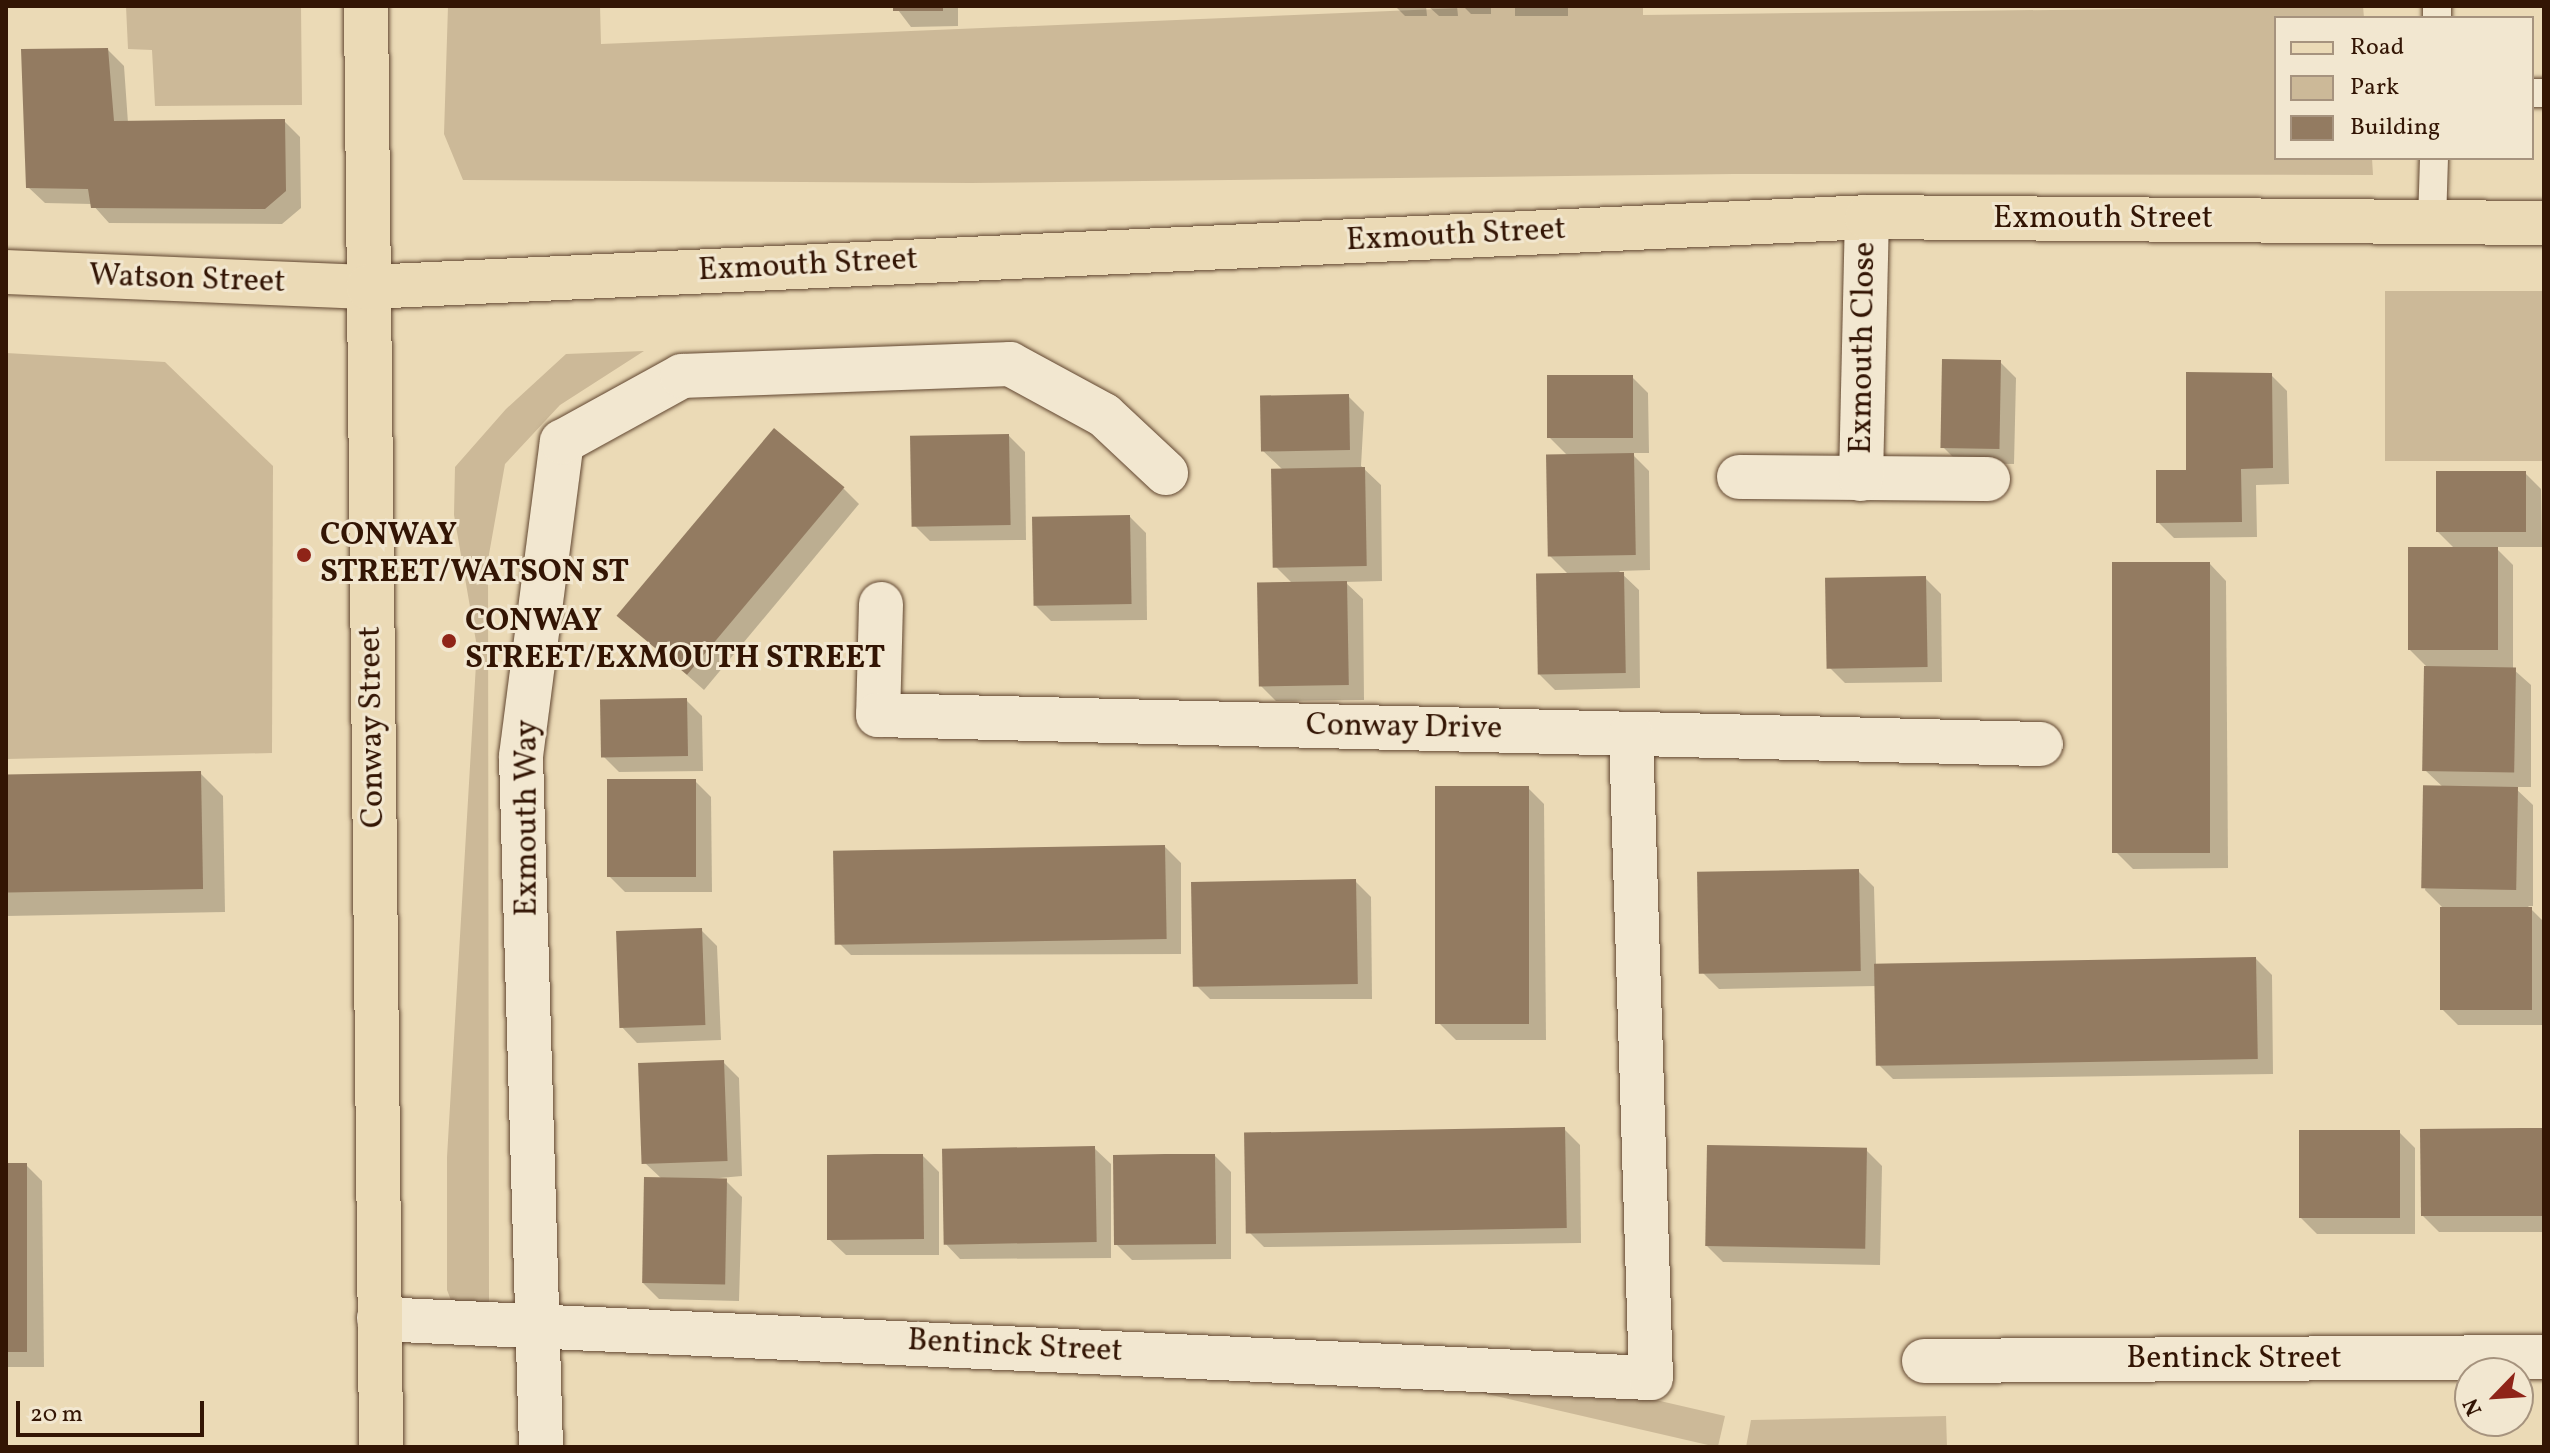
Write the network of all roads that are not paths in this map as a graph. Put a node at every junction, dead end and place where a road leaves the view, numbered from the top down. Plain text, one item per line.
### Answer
1 (366, 6) edge
2 (2434, 160) edge
3 (1867, 217) junction
4 (2432, 222) junction
5 (2544, 223) edge
6 (6, 272) edge
7 (368, 287) junction
8 (1166, 473) dead end
9 (1739, 477) dead end
10 (1861, 479) junction
11 (1988, 479) dead end
12 (881, 604) dead end
13 (1631, 734) junction
14 (2041, 744) dead end
15 (379, 1319) junction
16 (539, 1325) junction
17 (2544, 1357) edge
18 (1924, 1361) dead end
19 (381, 1447) edge
20 (541, 1447) edge

1 - 7 main road, Conway Street
2 - 4 lane
3 - 4 main road, Exmouth Street
3 - 7 main road, Exmouth Street
3 - 10 street, Exmouth Close
4 - 5 main road, Exmouth Street
6 - 7 main road, Watson Street
7 - 15 main road, Conway Street
8 - 16 street, Exmouth Way
9 - 10 street, Exmouth Close
10 - 11 street, Exmouth Close
12 - 13 street, Conway Drive
13 - 14 street, Conway Drive
13 - 16 street, Bentinck Street
15 - 16 street, Bentinck Street
15 - 19 main road, Conway Street
16 - 20 street
17 - 18 street, Bentinck Street

